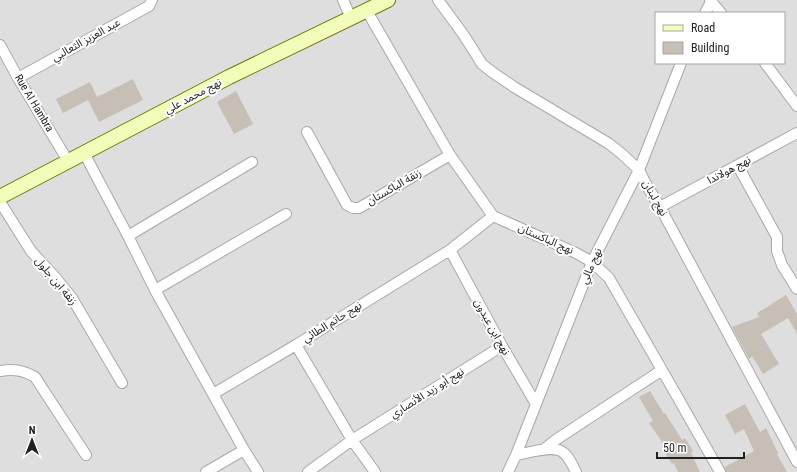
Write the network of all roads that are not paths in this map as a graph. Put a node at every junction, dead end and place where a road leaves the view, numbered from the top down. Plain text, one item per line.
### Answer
1 (152, 0) edge
2 (343, 0) edge
3 (388, 0) edge
4 (438, 0) edge
5 (710, 0) edge
6 (367, 11) junction
7 (705, 12) edge
8 (720, 12) edge
9 (351, 18) junction
10 (0, 45) edge
11 (681, 64) edge
12 (766, 64) edge
13 (18, 78) junction
14 (797, 106) edge
15 (307, 132) dead end
16 (797, 133) edge
17 (84, 153) junction
18 (450, 155) junction
19 (68, 161) junction
20 (252, 162) dead end
21 (738, 166) junction
22 (639, 170) junction
23 (0, 196) edge
24 (0, 202) edge
25 (660, 207) junction
26 (286, 214) dead end
27 (493, 216) junction
28 (128, 236) junction
29 (450, 250) junction
30 (592, 262) junction
31 (797, 289) edge
32 (155, 290) junction
33 (296, 345) junction
34 (502, 346) junction
35 (662, 370) junction
36 (0, 371) edge
37 (122, 383) dead end
38 (213, 394) junction
39 (536, 404) junction
40 (352, 440) junction
41 (244, 450) junction
42 (543, 450) junction
43 (86, 455) dead end
44 (516, 455) junction
45 (797, 462) edge
46 (206, 472) edge
47 (258, 472) edge
48 (308, 472) edge
49 (375, 472) edge
50 (508, 472) edge
51 (576, 472) edge
52 (720, 472) edge

1 - 13 street, عبد العزيز الثعالبي
2 - 9 street
3 - 6 street, نهج محمد علي
4 - 22 street, نهج لبنان
5 - 7 street
5 - 8 street
6 - 9 street, نهج محمد علي
6 - 18 street
9 - 17 street, نهج محمد علي
10 - 13 street, Rue Al Hambra
11 - 22 street, نهج مالي
12 - 14 street
13 - 19 street, Rue Al Hambra
15 - 18 street, زنقة الباكستان
16 - 21 street, نهج هولاندا
17 - 19 street, نهج محمد علي
17 - 28 street
18 - 27 street
19 - 23 street, نهج محمد علي
20 - 28 street
21 - 25 street, نهج هولاندا
21 - 31 street
22 - 25 street, نهج لبنان
22 - 30 street, نهج مالي
24 - 37 street, زنقة ابن جلول
25 - 45 street, نهج لبنان
26 - 32 street
27 - 29 street, نهج حاتم الطائي
27 - 30 street, نهج الباكستان
28 - 32 street
29 - 33 street, نهج حاتم الطائي
29 - 34 street, نهج ابن عبدون
30 - 35 street, نهج الباكستان
30 - 39 street, نهج مالي
32 - 38 street
33 - 38 street
33 - 40 street, نهج حاتم الطائي
34 - 39 street, نهج ابن عبدون
34 - 40 street, نهج أبو زيد الأنصاري
35 - 42 street
35 - 52 street, نهج الباكستان
36 - 43 street
38 - 41 street
39 - 44 street, نهج مالي
40 - 48 street, نهج أبو زيد الأنصاري
40 - 49 street, نهج حاتم الطائي
41 - 46 street
41 - 47 street
42 - 44 street
42 - 51 street
44 - 50 street, نهج مالي

